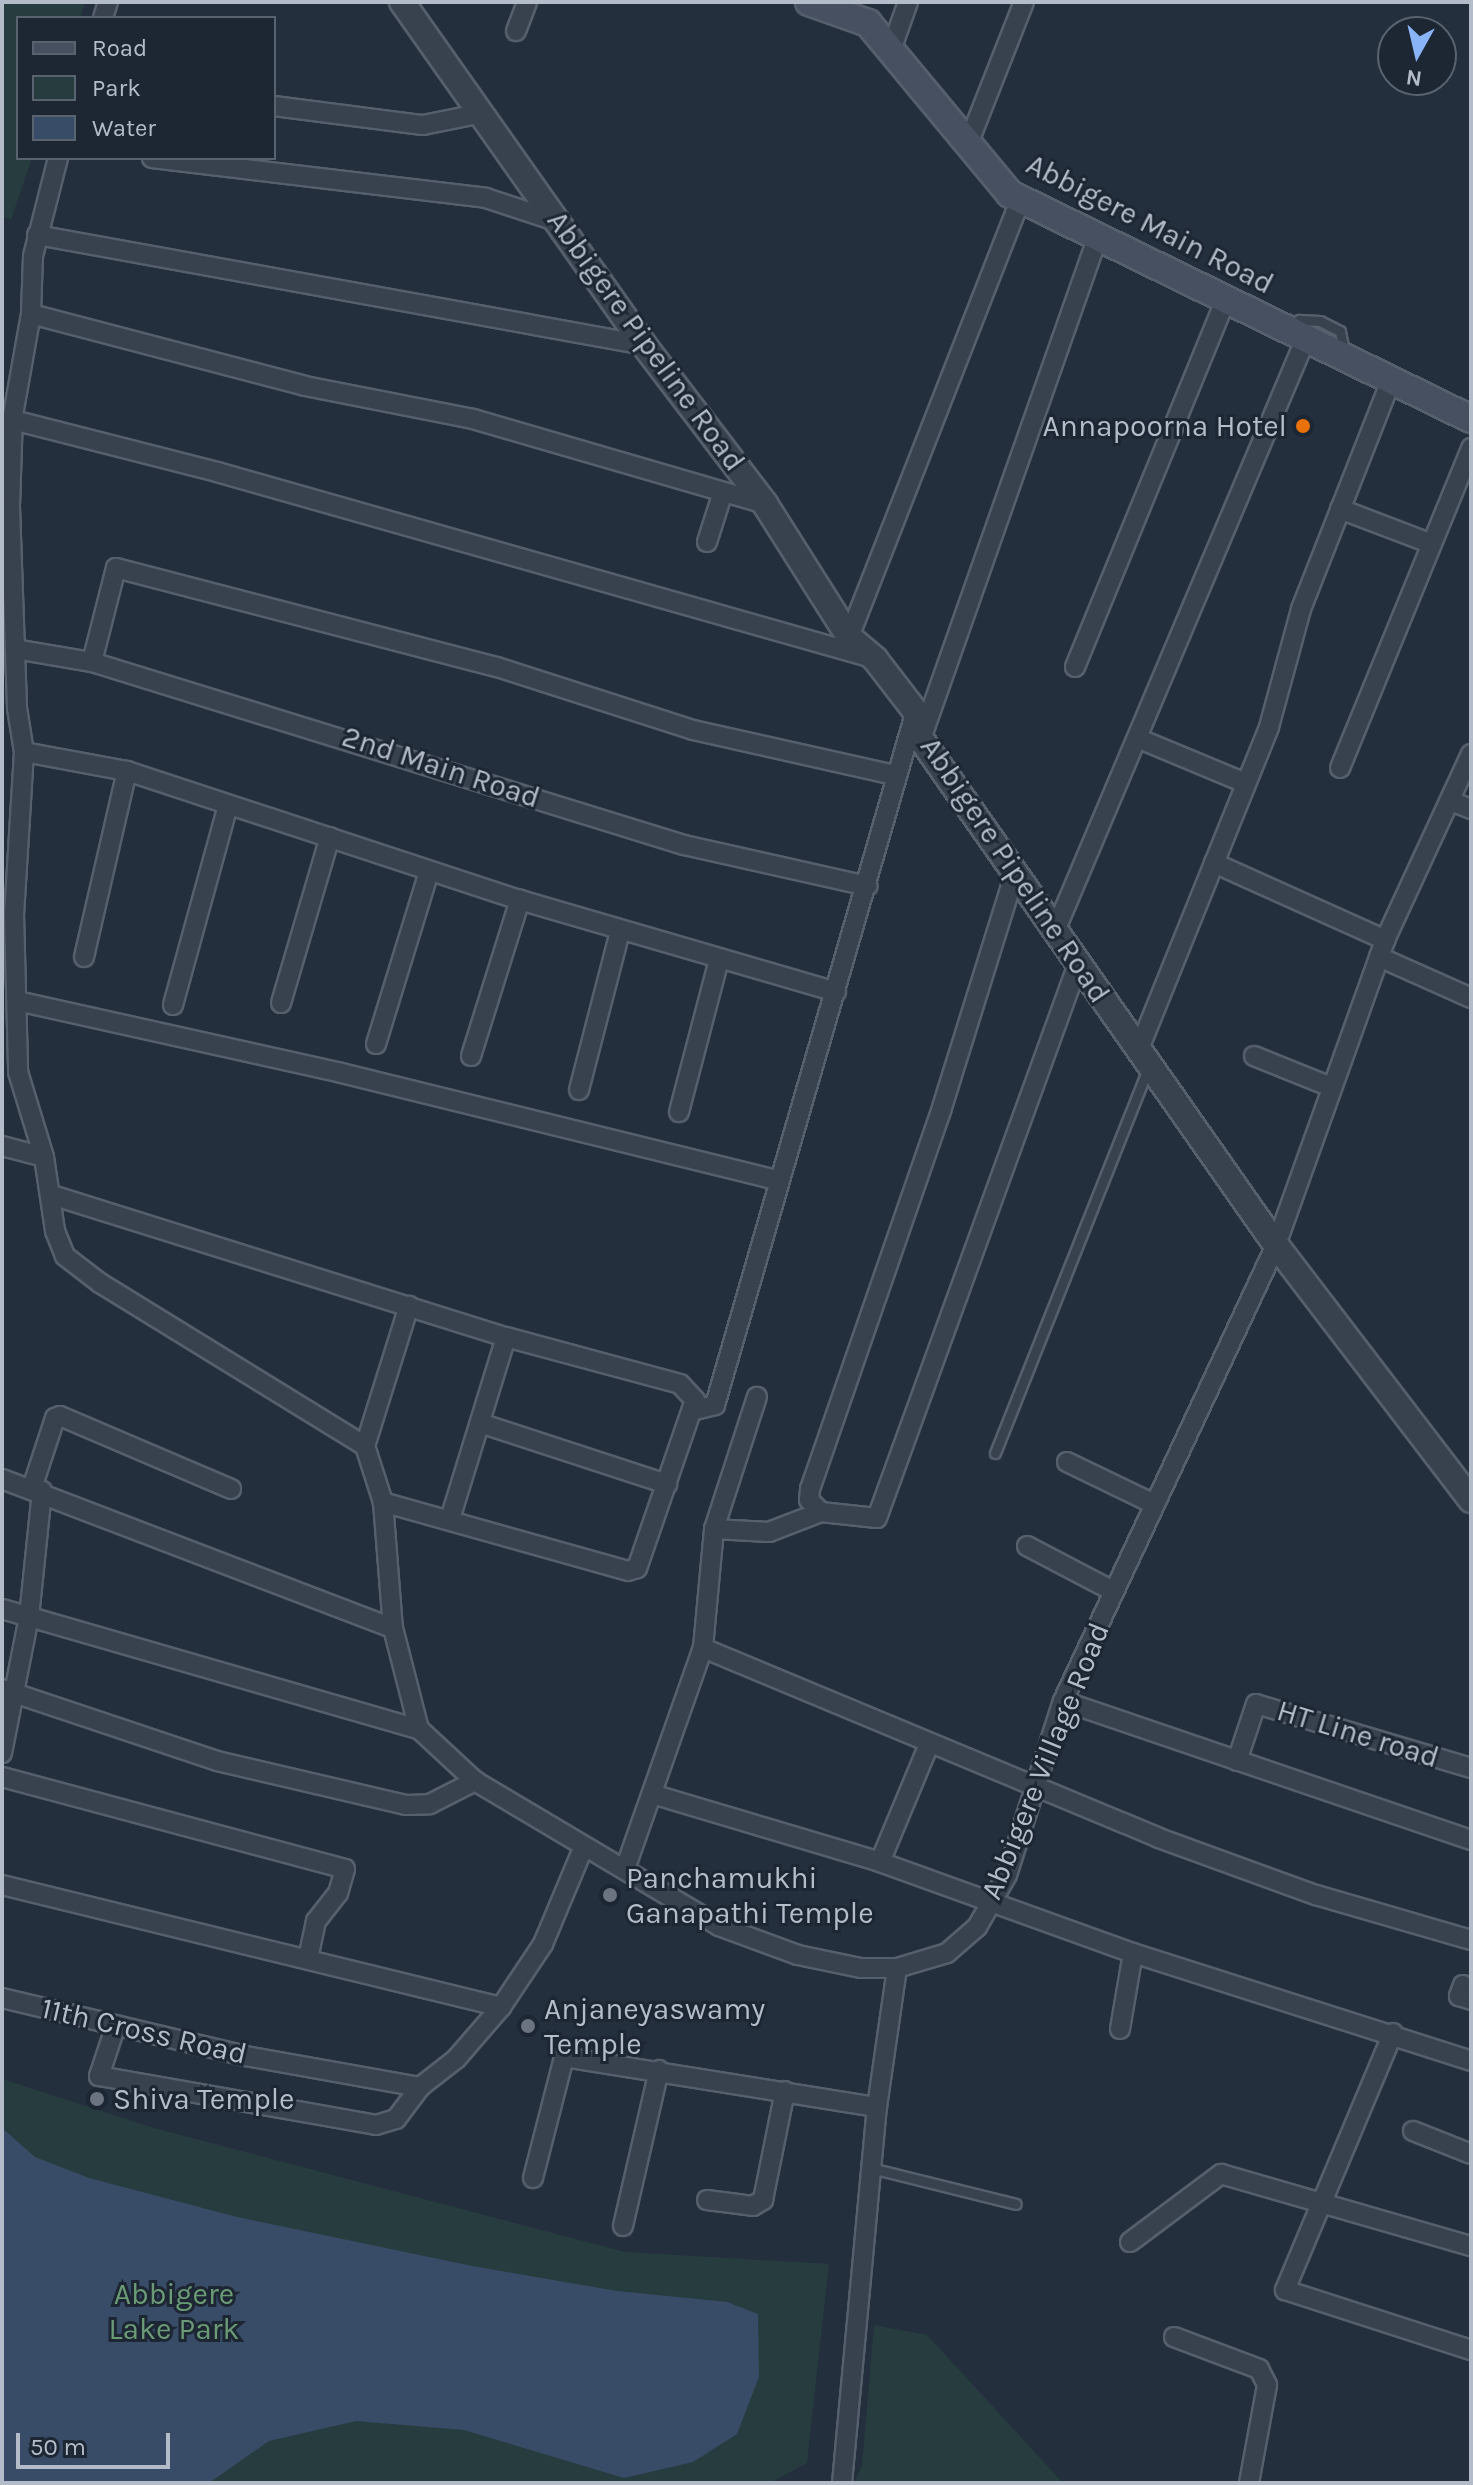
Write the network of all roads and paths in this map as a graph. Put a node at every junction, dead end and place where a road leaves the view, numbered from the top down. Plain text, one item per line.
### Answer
1 (402, 2) edge
2 (527, 2) edge
3 (809, 2) edge
4 (908, 2) edge
5 (1024, 2) edge
6 (516, 31) dead end
7 (891, 50) junction
8 (276, 106) edge
9 (483, 113) junction
10 (968, 144) junction
11 (57, 160) edge
12 (169, 160) edge
13 (1021, 199) junction
14 (559, 222) junction
15 (37, 235) junction
16 (1098, 236) junction
17 (1226, 299) junction
18 (31, 314) junction
19 (1297, 334) junction
20 (644, 345) junction
21 (1391, 380) junction
22 (1471, 419) edge
23 (13, 420) junction
24 (1471, 448) edge
25 (723, 492) junction
26 (765, 504) junction
27 (1340, 509) junction
28 (707, 542) dead end
29 (1432, 544) junction
30 (849, 637) junction
31 (15, 649) junction
32 (875, 659) junction
33 (92, 662) junction
34 (1075, 667) dead end
35 (10, 706) edge
36 (915, 711) junction
37 (1137, 738) junction
38 (921, 739) junction
39 (24, 752) junction
40 (1471, 754) edge
41 (1340, 768) dead end
42 (127, 771) junction
43 (895, 775) junction
44 (1245, 783) junction
45 (1451, 801) junction
46 (228, 806) junction
47 (1471, 809) edge
48 (10, 816) edge
49 (330, 837) junction
50 (1214, 863) junction
51 (429, 872) junction
52 (1015, 873) junction
53 (867, 886) junction
54 (520, 900) junction
55 (620, 931) junction
56 (1055, 931) junction
57 (1382, 949) junction
58 (84, 957) dead end
59 (719, 959) junction
60 (1078, 964) junction
61 (836, 992) junction
62 (1471, 998) edge
63 (17, 1001) junction
64 (281, 1003) dead end
65 (173, 1005) dead end
66 (376, 1044) dead end
67 (471, 1056) dead end
68 (1254, 1056) dead end
69 (1144, 1057) junction
70 (10, 1070) edge
71 (1331, 1087) junction
72 (579, 1090) dead end
73 (679, 1112) dead end
74 (2, 1146) edge
75 (44, 1157) junction
76 (778, 1180) junction
77 (52, 1195) junction
78 (1276, 1245) junction
79 (409, 1306) junction
80 (506, 1337) junction
81 (757, 1397) dead end
82 (695, 1410) junction
83 (480, 1423) junction
84 (365, 1446) junction
85 (995, 1453) dead end
86 (1067, 1462) dead end
87 (2, 1479) edge
88 (667, 1484) junction
89 (37, 1489) junction
90 (231, 1489) dead end
91 (1471, 1500) edge
92 (383, 1502) junction
93 (1152, 1503) junction
94 (821, 1512) junction
95 (450, 1519) junction
96 (714, 1529) junction
97 (1027, 1546) dead end
98 (1113, 1591) junction
99 (2, 1609) edge
100 (29, 1617) junction
101 (393, 1628) junction
102 (703, 1648) junction
103 (8, 1690) edge
104 (1063, 1701) junction
105 (419, 1729) junction
106 (929, 1744) junction
107 (2, 1753) edge
108 (1237, 1761) junction
109 (1471, 1768) edge
110 (2, 1777) edge
111 (475, 1781) junction
112 (1038, 1788) junction
113 (652, 1794) junction
114 (1471, 1840) edge
115 (584, 1846) junction
116 (880, 1862) junction
117 (625, 1869) junction
118 (2, 1885) edge
119 (990, 1904) junction
120 (1471, 1940) edge
121 (1133, 1953) junction
122 (308, 1958) junction
123 (897, 1968) junction
124 (2, 1998) edge
125 (501, 2007) junction
126 (116, 2025) junction
127 (1120, 2029) dead end
128 (1393, 2033) junction
129 (1471, 2061) edge
130 (659, 2070) junction
131 (420, 2087) junction
132 (785, 2091) junction
133 (877, 2107) junction
134 (1413, 2131) dead end
135 (1471, 2154) edge
136 (871, 2168) junction
137 (533, 2178) dead end
138 (707, 2200) dead end
139 (1320, 2201) junction
140 (1016, 2204) dead end
141 (623, 2226) dead end
142 (1130, 2242) dead end
143 (1471, 2246) edge
144 (1174, 2337) dead end
145 (1471, 2350) edge
146 (841, 2483) edge
147 (1249, 2483) edge

1 - 9 street, Abbigere Pipeline Road
2 - 6 street
3 - 7 main road, Abbigere Main Road
4 - 7 street
5 - 10 street
7 - 10 main road, Abbigere Main Road
8 - 9 street
9 - 14 street, Abbigere Pipeline Road
10 - 13 main road, Abbigere Main Road
11 - 15 street
12 - 14 street
13 - 16 main road, Abbigere Main Road
13 - 30 street
14 - 20 street, Abbigere Pipeline Road
15 - 18 street
15 - 20 street
16 - 17 main road, Abbigere Main Road
16 - 38 street
17 - 19 main road, Abbigere Main Road
17 - 34 street
18 - 23 street
18 - 25 street
19 - 21 main road, Abbigere Main Road
19 - 37 street
20 - 26 street, Abbigere Pipeline Road
21 - 22 main road, Abbigere Main Road
21 - 27 street
23 - 31 street
23 - 32 street
24 - 29 street
25 - 26 street
25 - 28 street
26 - 30 street, Abbigere Pipeline Road
27 - 29 street
27 - 44 street
29 - 41 street
30 - 32 street, Abbigere Pipeline Road
31 - 33 street, 2nd Main Road
31 - 35 street
32 - 36 street, Abbigere Pipeline Road
33 - 43 street
33 - 53 street, 2nd Main Road
35 - 39 street
36 - 38 street, Abbigere Pipeline Road
36 - 43 street
37 - 44 street
37 - 56 street
38 - 52 street, Abbigere Pipeline Road
39 - 42 street
39 - 48 street
40 - 45 street, Abbigere Village Road
42 - 46 street
42 - 58 street
43 - 53 street
44 - 50 street
45 - 47 street
45 - 57 street, Abbigere Village Road
46 - 49 street
46 - 65 street
48 - 63 street
49 - 51 street
49 - 64 street
50 - 57 street
50 - 69 street
51 - 54 street
51 - 66 street
52 - 56 street, Abbigere Pipeline Road
52 - 94 street
53 - 61 street
54 - 55 street
54 - 67 street
55 - 59 street
55 - 72 street
56 - 60 street, Abbigere Pipeline Road
57 - 62 street
57 - 71 street, Abbigere Village Road
59 - 61 street
59 - 73 street
60 - 69 street, Abbigere Pipeline Road
60 - 94 street
61 - 76 street
63 - 70 street
63 - 76 street
68 - 71 street
69 - 78 street, Abbigere Pipeline Road
69 - 85 lane
70 - 75 street
71 - 78 street, Abbigere Village Road
74 - 75 street
75 - 77 street
76 - 82 street
77 - 79 street
77 - 84 street
78 - 91 street, Abbigere Pipeline Road
78 - 93 street, Abbigere Village Road
79 - 80 street
79 - 84 street
80 - 82 street
80 - 83 street
81 - 96 street
82 - 88 street
83 - 88 street
83 - 95 street
84 - 92 street
86 - 93 street
87 - 89 street
88 - 95 street
89 - 90 street
89 - 100 street
89 - 101 street
92 - 95 street
92 - 101 street
93 - 98 street, Abbigere Village Road
94 - 96 street
96 - 102 street
97 - 98 street
98 - 104 street, Abbigere Village Road
99 - 100 street
100 - 103 street
100 - 105 street
101 - 105 street
102 - 106 street
102 - 113 street
103 - 107 street
103 - 111 street
104 - 108 street
104 - 112 street, Abbigere Village Road
105 - 111 street, Abbigere Village Road
106 - 112 street
106 - 116 street
108 - 109 street, HT Line road
108 - 114 street
110 - 122 street
111 - 115 street, Abbigere Village Road
112 - 119 street, Abbigere Village Road
112 - 120 street
113 - 116 street
113 - 117 street
115 - 117 street, Abbigere Village Road
115 - 125 street
116 - 119 street
117 - 123 street, Abbigere Village Road
118 - 122 street
119 - 121 street
119 - 123 street, Abbigere Village Road
121 - 127 street
121 - 128 street
122 - 125 street
123 - 133 street
124 - 126 street, 11th Cross Road
125 - 131 street
126 - 131 street, 11th Cross Road
126 - 131 street
128 - 129 street
128 - 139 street
130 - 132 street
130 - 137 street
130 - 141 street
132 - 133 street
132 - 138 street
133 - 136 street
134 - 135 street
136 - 140 lane
136 - 146 street
139 - 142 street
139 - 143 street
139 - 145 street
144 - 147 street

